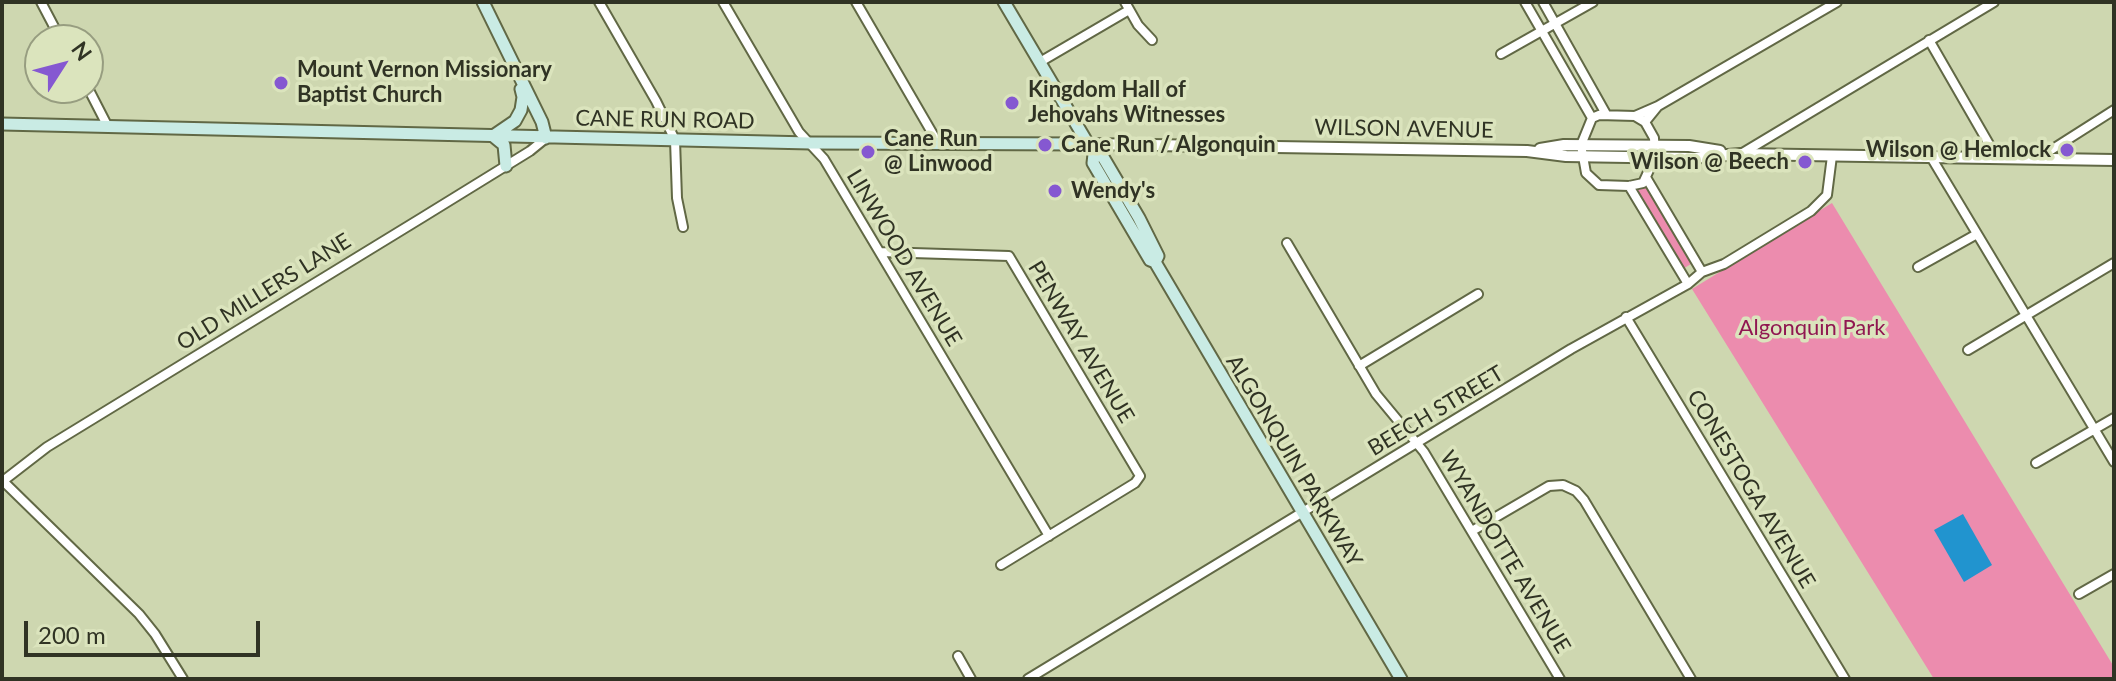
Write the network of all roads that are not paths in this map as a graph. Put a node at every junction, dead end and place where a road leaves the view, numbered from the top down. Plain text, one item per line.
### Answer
1 (41, 2) edge
2 (483, 2) edge
3 (599, 2) edge
4 (723, 2) edge
5 (856, 2) edge
6 (1004, 2) edge
7 (1525, 2) edge
8 (1543, 2) edge
9 (1593, 2) edge
10 (1837, 2) edge
11 (1994, 2) edge
12 (1127, 6) edge
13 (53, 24) edge
14 (1554, 24) junction
15 (1541, 32) junction
16 (1152, 40) dead end
17 (1929, 40) junction
18 (1501, 54) dead end
19 (1040, 62) junction
20 (514, 66) junction
21 (96, 104) edge
22 (1658, 106) junction
23 (2114, 110) edge
24 (1606, 114) junction
25 (1635, 116) junction
26 (1592, 118) junction
27 (1645, 122) junction
28 (2, 124) edge
29 (107, 125) junction
30 (493, 136) junction
31 (546, 138) junction
32 (675, 140) junction
33 (810, 143) junction
34 (938, 143) junction
35 (1091, 149) junction
36 (1581, 150) junction
37 (1655, 151) junction
38 (1740, 154) junction
39 (1832, 156) junction
40 (1931, 157) junction
41 (1997, 158) junction
42 (2037, 159) junction
43 (2114, 160) edge
44 (506, 166) junction
45 (1647, 179) junction
46 (1629, 186) junction
47 (683, 227) dead end
48 (1977, 234) junction
49 (1287, 243) dead end
50 (880, 252) junction
51 (2114, 263) edge
52 (1918, 267) dead end
53 (1702, 272) junction
54 (1688, 284) junction
55 (1478, 294) dead end
56 (2026, 315) junction
57 (1626, 317) junction
58 (1968, 350) dead end
59 (1359, 366) junction
60 (2114, 418) edge
61 (2094, 429) junction
62 (1417, 443) junction
63 (2114, 462) edge
64 (2036, 463) dead end
65 (3, 480) edge
66 (1302, 513) junction
67 (1472, 531) junction
68 (1049, 536) junction
69 (1001, 565) dead end
70 (2114, 574) edge
71 (2079, 594) dead end
72 (958, 656) dead end
73 (183, 679) edge
74 (971, 679) edge
75 (1028, 679) edge
76 (1401, 679) edge
77 (1560, 679) edge
78 (1691, 679) edge
79 (1845, 679) edge

1 - 13 street
2 - 20 main road
3 - 32 street
4 - 33 street, LINWOOD AVENUE
5 - 34 street
6 - 19 main road, ALGONQUIN PARKWAY
7 - 15 street
8 - 14 street
9 - 14 street
10 - 22 street
11 - 17 street
12 - 16 street
12 - 19 street
14 - 15 street
14 - 24 street
15 - 18 street
15 - 26 street
17 - 38 street
17 - 41 street
19 - 35 main road, ALGONQUIN PARKWAY
20 - 30 main road
20 - 31 main road
21 - 29 street
22 - 25 street
22 - 27 street
23 - 42 street
24 - 25 street
24 - 26 street
25 - 27 street
26 - 36 street
27 - 37 street
28 - 29 main road, CANE RUN ROAD
29 - 30 main road, CANE RUN ROAD
30 - 31 main road, CANE RUN ROAD
30 - 44 main road
31 - 32 main road, CANE RUN ROAD
31 - 44 street, OLD MILLERS LANE
32 - 33 main road, CANE RUN ROAD
32 - 47 street
33 - 34 main road, CANE RUN ROAD
33 - 50 street, LINWOOD AVENUE
34 - 35 main road, CANE RUN ROAD
35 - 36 street, WILSON AVENUE
35 - 66 main road, ALGONQUIN PARKWAY
36 - 37 street, WILSON AVENUE
36 - 46 street
37 - 38 street, WILSON AVENUE
37 - 45 street
38 - 39 street, WILSON AVENUE
39 - 40 street, WILSON AVENUE
39 - 53 street, BEECH STREET
40 - 41 street, WILSON AVENUE
40 - 48 street
41 - 42 street, WILSON AVENUE
42 - 43 street, WILSON AVENUE
44 - 65 street, OLD MILLERS LANE
45 - 46 street
45 - 53 street
46 - 54 street
48 - 52 street
48 - 56 street
49 - 59 street, WYANDOTTE AVENUE
50 - 68 street, LINWOOD AVENUE
50 - 68 street, PENWAY AVENUE
51 - 56 street
53 - 54 street, BEECH STREET
54 - 57 street, BEECH STREET
55 - 59 street
56 - 58 street
56 - 61 street
57 - 62 street, BEECH STREET
57 - 79 street, CONESTOGA AVENUE
59 - 62 street, WYANDOTTE AVENUE
60 - 61 street
61 - 63 street
61 - 64 street
62 - 66 street, BEECH STREET
62 - 67 street, WYANDOTTE AVENUE
65 - 73 street
66 - 75 street, BEECH STREET
66 - 76 main road, ALGONQUIN PARKWAY
67 - 77 street, WYANDOTTE AVENUE
67 - 78 street
68 - 69 street
70 - 71 street
72 - 74 street

